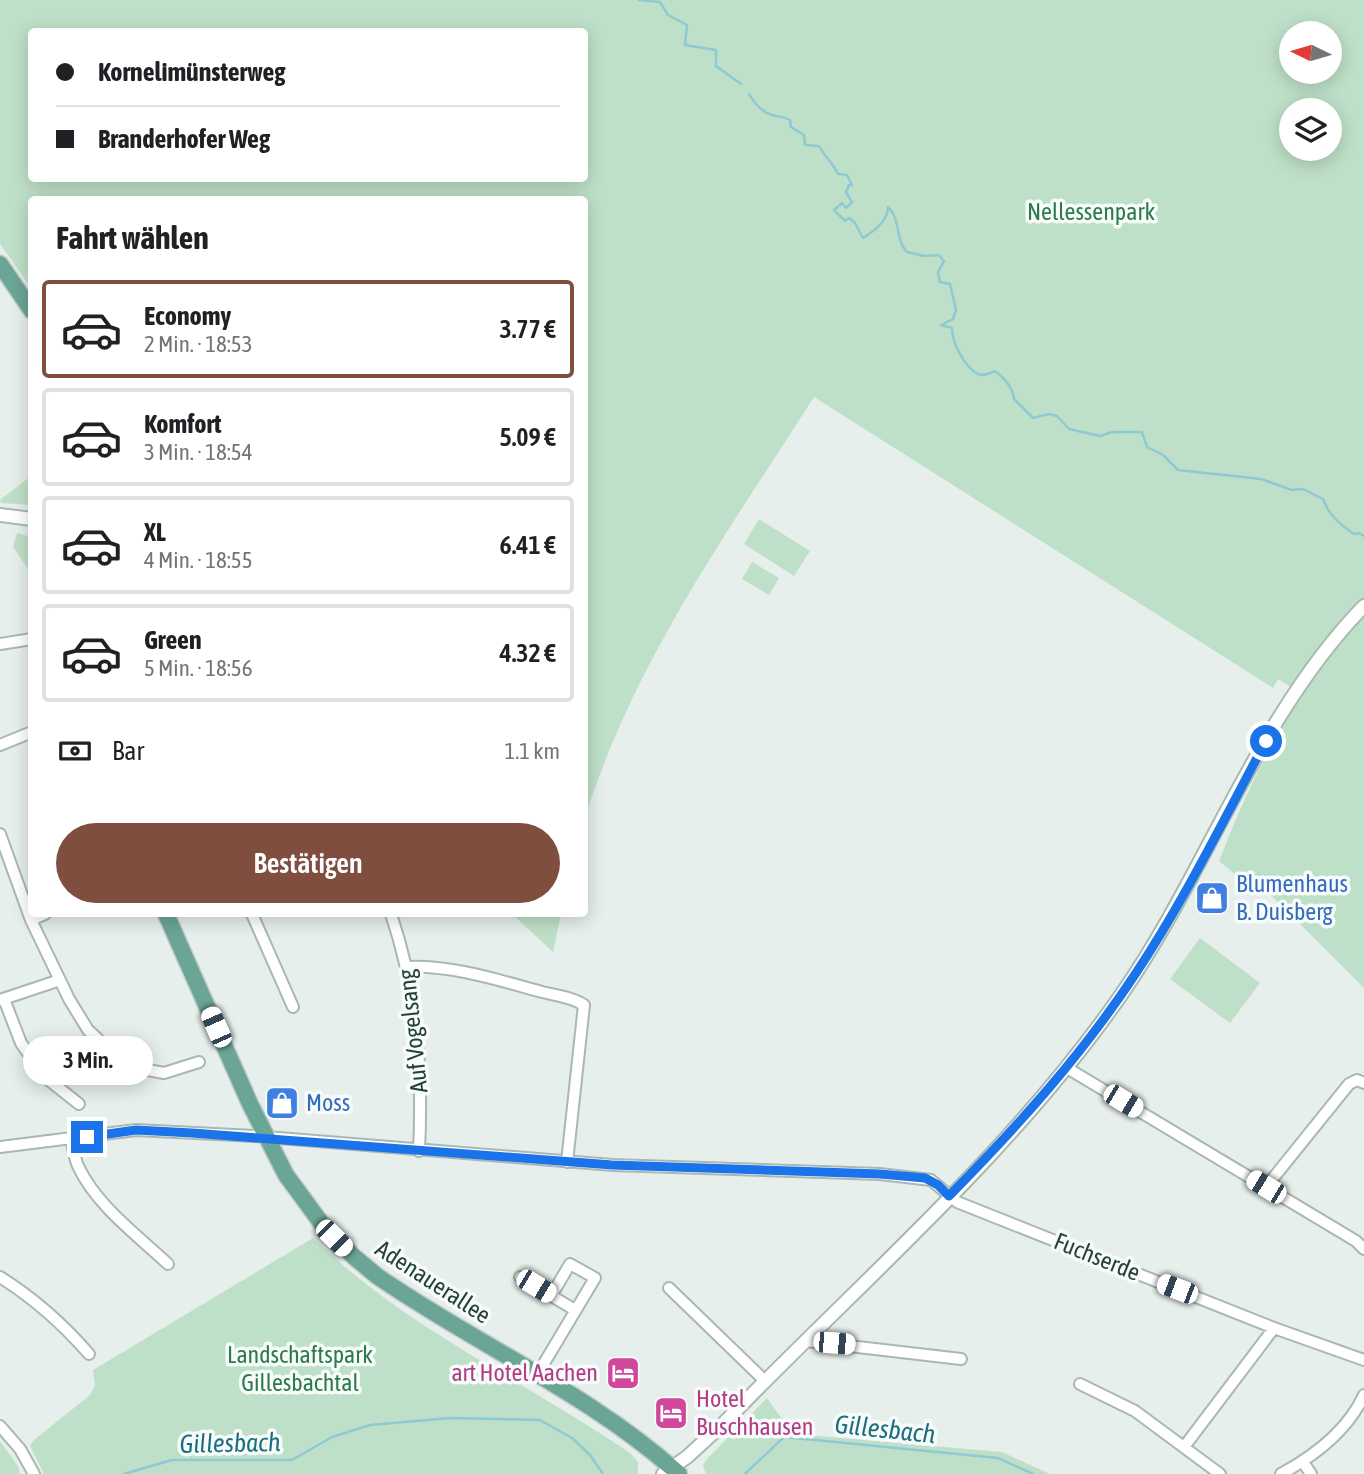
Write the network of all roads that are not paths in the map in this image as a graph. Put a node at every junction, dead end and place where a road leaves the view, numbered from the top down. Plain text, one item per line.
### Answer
1 (0, 264) edge
2 (28, 306) edge
3 (0, 515) edge
4 (28, 518) edge
5 (1364, 606) edge
6 (28, 640) edge
7 (0, 644) edge
8 (28, 734) edge
9 (0, 745) edge
10 (0, 834) edge
11 (28, 912) edge
12 (30, 917) edge
13 (38, 917) edge
14 (167, 917) edge
15 (253, 917) edge
16 (392, 917) edge
17 (31, 920) junction
18 (407, 967) junction
19 (61, 979) junction
20 (2, 1000) edge
21 (293, 1007) dead end
22 (199, 1062) dead end
23 (1067, 1068) junction
24 (1364, 1083) edge
25 (79, 1104) dead end
26 (266, 1137) junction
27 (71, 1139) junction
28 (0, 1147) edge
29 (419, 1151) junction
30 (567, 1162) junction
31 (1266, 1187) junction
32 (949, 1196) junction
33 (1364, 1231) edge
34 (1360, 1245) edge
35 (168, 1264) dead end
36 (0, 1277) edge
37 (520, 1277) dead end
38 (669, 1288) dead end
39 (551, 1296) junction
40 (575, 1310) junction
41 (1275, 1328) junction
42 (806, 1341) junction
43 (89, 1354) dead end
44 (961, 1359) dead end
45 (1364, 1360) edge
46 (537, 1375) junction
47 (765, 1381) junction
48 (1080, 1384) dead end
49 (1364, 1395) edge
50 (0, 1426) edge
51 (1184, 1447) junction
52 (1303, 1462) junction
53 (671, 1472) edge
54 (34, 1474) edge
55 (1220, 1474) edge
56 (1281, 1474) edge
57 (1311, 1474) edge

1 - 2 main road
3 - 4 street
5 - 23 street
6 - 7 street
8 - 9 street
10 - 11 street
12 - 17 street
13 - 17 street
14 - 26 main road, Adenauerallee
15 - 21 street
16 - 18 street, Auf Vogelsang
17 - 19 street
18 - 29 street, Auf Vogelsang
18 - 30 street
19 - 20 street
19 - 22 street
20 - 25 street
23 - 31 street
23 - 32 street
24 - 31 street
26 - 27 street, Fuchserde
26 - 29 street, Fuchserde
26 - 46 main road, Adenauerallee
27 - 28 street, Fuchserde
27 - 35 street
29 - 30 street, Fuchserde
30 - 32 street, Fuchserde
31 - 34 street
32 - 41 street, Fuchserde
32 - 42 street
33 - 34 street
36 - 43 street
37 - 39 street
38 - 47 street
39 - 40 street
39 - 40 street
40 - 46 street
41 - 45 street, Fuchserde
41 - 51 street
42 - 44 street
42 - 47 street
46 - 53 main road, Adenauerallee
47 - 53 street
48 - 51 street
49 - 52 street
50 - 54 street
51 - 55 street
52 - 56 street
52 - 57 street

